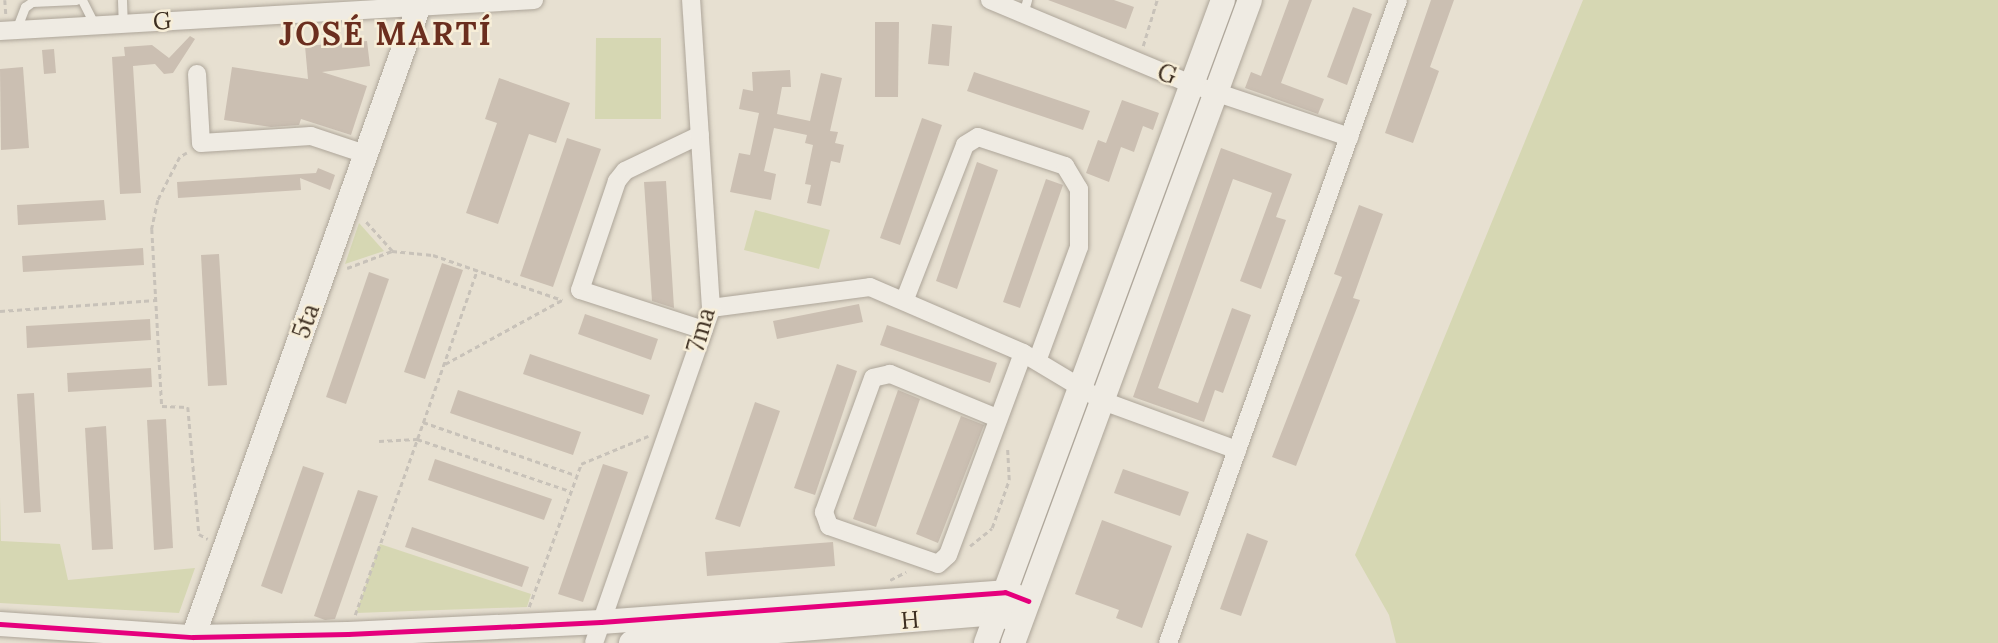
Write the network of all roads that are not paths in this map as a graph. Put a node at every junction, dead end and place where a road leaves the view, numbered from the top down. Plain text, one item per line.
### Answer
1 (76, 0) edge
2 (82, 0) edge
3 (122, 0) edge
4 (534, 0) edge
5 (691, 0) edge
6 (990, 0) edge
7 (1223, 0) edge
8 (1250, 0) edge
9 (1398, 0) edge
10 (420, 3) edge
11 (1025, 7) edge
12 (123, 24) junction
13 (95, 25) junction
14 (8, 31) edge
15 (197, 74) dead end
16 (1191, 84) junction
17 (1215, 92) junction
18 (700, 135) junction
19 (1349, 136) junction
20 (365, 154) junction
21 (905, 299) junction
22 (711, 308) junction
23 (704, 330) junction
24 (1030, 357) junction
25 (1080, 387) junction
26 (1103, 401) junction
27 (998, 418) junction
28 (1237, 450) junction
29 (1001, 603) junction
30 (1021, 622) edge
31 (0, 625) edge
32 (597, 633) edge
33 (388, 638) edge
34 (192, 640) edge
35 (631, 643) edge
36 (986, 643) edge
37 (1168, 643) edge

1 - 14 lane
2 - 13 lane
3 - 12 lane
4 - 10 street, G
5 - 18 street, 7ma
6 - 11 street, G
7 - 16 street
8 - 17 street
9 - 19 street
10 - 12 street, G
10 - 20 street, 5ta
11 - 16 street, G
12 - 13 street, G
13 - 14 street, G
15 - 20 street
16 - 17 street, G
16 - 25 street
17 - 19 street, G
17 - 26 street
18 - 22 street, 7ma
18 - 23 street
19 - 28 street
20 - 34 street, 5ta
21 - 22 street
21 - 24 street
21 - 24 street
22 - 23 street, 7ma
23 - 32 street, 7ma
24 - 25 street
24 - 27 street
25 - 26 street
25 - 29 street
26 - 28 street
26 - 30 street
27 - 27 street
28 - 37 street
29 - 30 street, H
29 - 32 street, H
29 - 35 street, H
29 - 36 street
31 - 34 street, H
32 - 33 street, H
33 - 34 street, H

